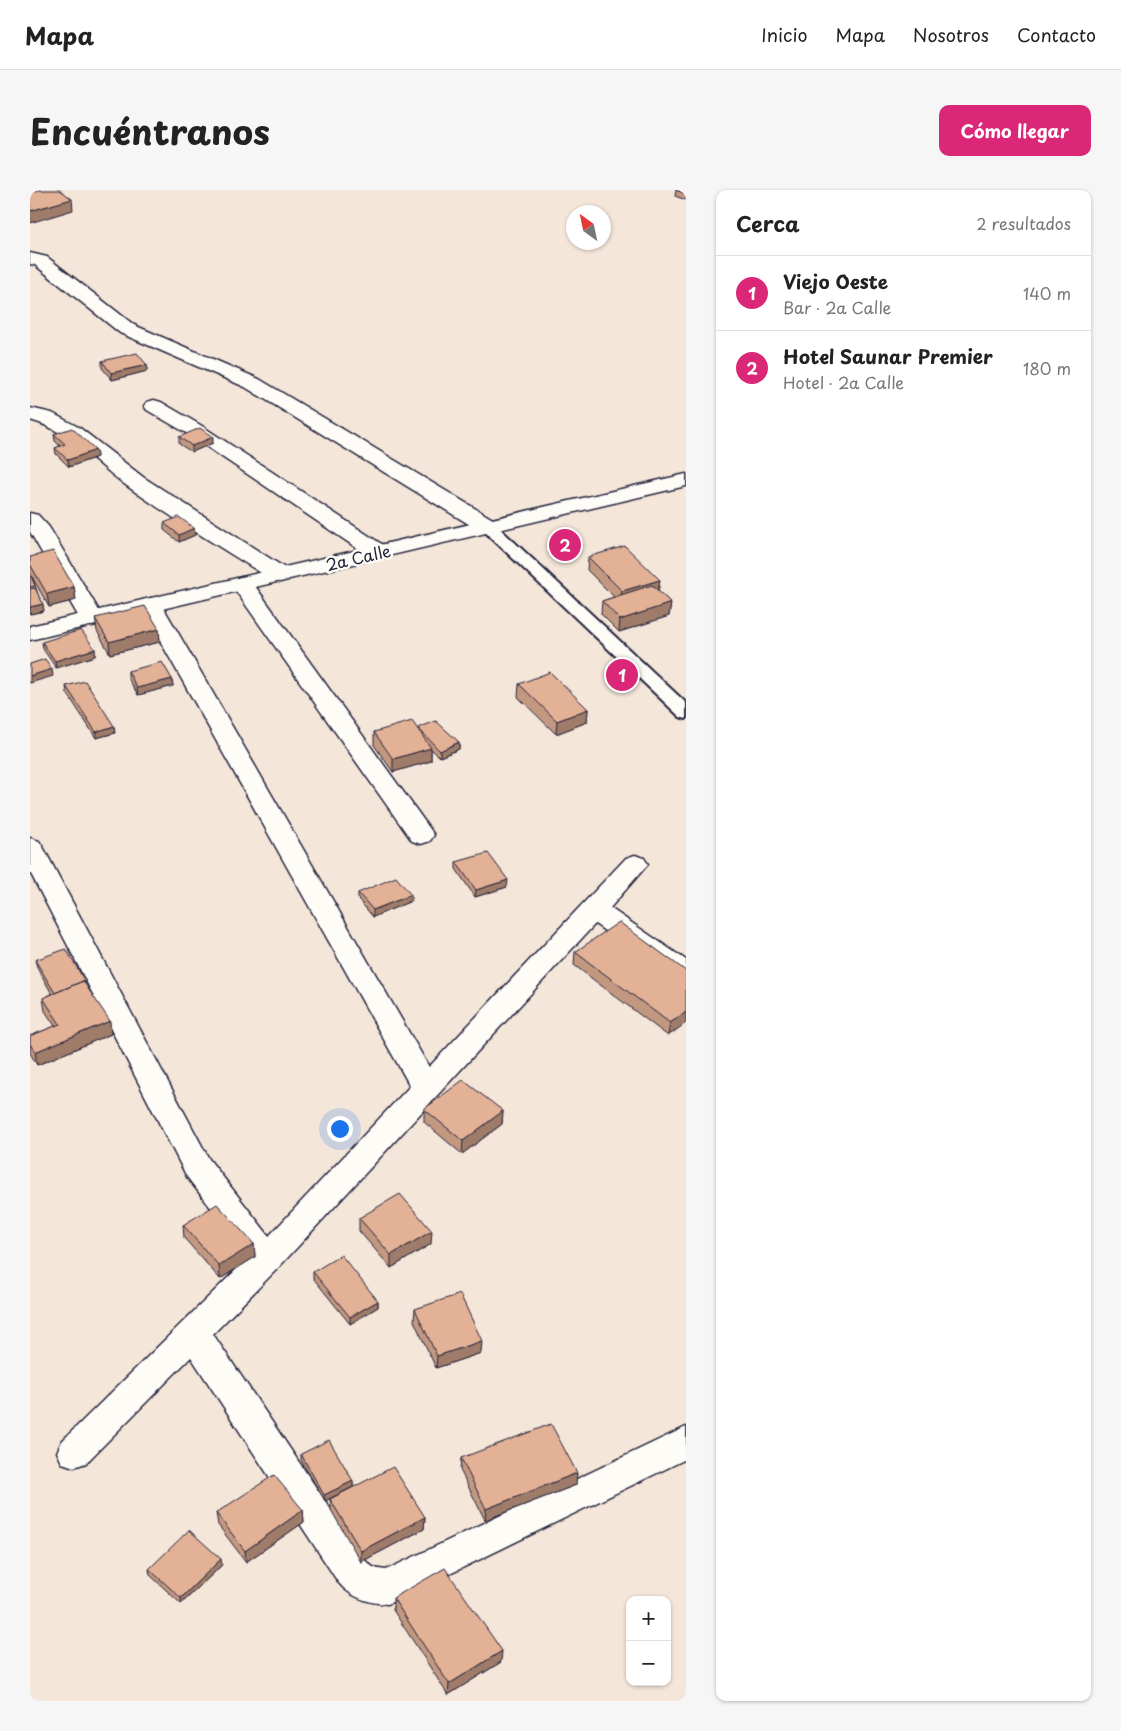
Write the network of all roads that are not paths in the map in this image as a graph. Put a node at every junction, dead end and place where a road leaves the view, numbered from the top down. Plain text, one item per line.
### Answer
1 (30, 258) edge
2 (154, 406) dead end
3 (30, 414) edge
4 (686, 480) edge
5 (30, 520) edge
6 (488, 526) junction
7 (378, 552) junction
8 (280, 575) junction
9 (242, 584) junction
10 (151, 605) junction
11 (92, 619) junction
12 (30, 633) edge
13 (686, 713) edge
14 (421, 835) dead end
15 (30, 847) edge
16 (635, 864) dead end
17 (592, 909) junction
18 (686, 974) edge
19 (426, 1088) junction
20 (268, 1258) junction
21 (193, 1332) junction
22 (686, 1442) edge
23 (74, 1452) dead end

1 - 6 street
2 - 7 street
3 - 8 street
4 - 6 street, 2a Calle
5 - 11 street
6 - 7 street, 2a Calle
6 - 13 lane
7 - 8 street, 2a Calle
8 - 9 street, 2a Calle
9 - 10 street, 2a Calle
9 - 14 street
10 - 11 street, 2a Calle
10 - 19 street
11 - 12 street, 2a Calle
15 - 20 street
16 - 17 street
17 - 18 street
17 - 19 street
19 - 20 street
20 - 21 street
21 - 22 street
21 - 23 street

